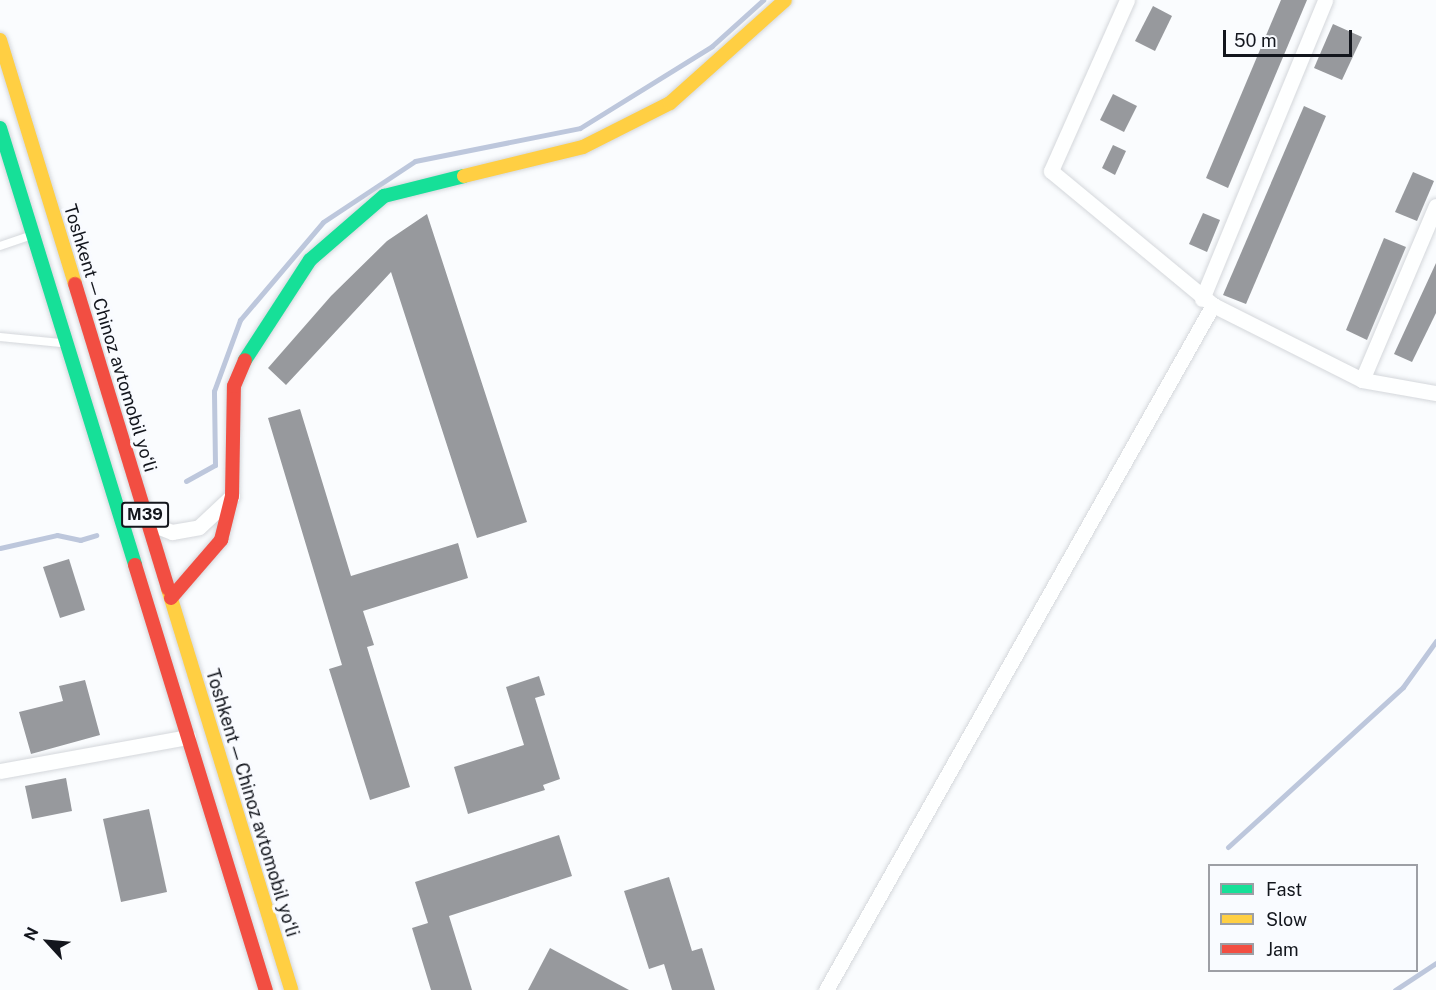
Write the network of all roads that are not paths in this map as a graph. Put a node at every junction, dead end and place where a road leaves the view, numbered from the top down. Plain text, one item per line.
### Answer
1 (785, 0) edge
2 (1127, 0) edge
3 (1324, 0) edge
4 (0, 40) edge
5 (0, 128) edge
6 (5, 154) edge
7 (1436, 206) edge
8 (33, 235) junction
9 (0, 246) edge
10 (1208, 302) junction
11 (0, 338) edge
12 (66, 343) junction
13 (1362, 380) junction
14 (1436, 393) edge
15 (232, 496) junction
16 (147, 522) junction
17 (171, 598) junction
18 (188, 737) junction
19 (0, 771) edge
20 (266, 988) edge
21 (290, 989) edge
22 (826, 990) edge

1 - 15 main road
2 - 10 street
3 - 10 street
4 - 16 main road, Toshkent — Chinoz avtomobil yoʻli / M39
5 - 6 main road, M39
6 - 8 main road, M39
7 - 13 street
8 - 9 lane
8 - 12 main road, M39
10 - 13 street
10 - 22 street
11 - 12 lane
12 - 18 main road, M39
13 - 14 street
15 - 16 street
15 - 17 main road
16 - 17 main road, Toshkent — Chinoz avtomobil yoʻli / M39
17 - 21 main road, Toshkent — Chinoz avtomobil yoʻli / M39
18 - 19 street
18 - 20 main road, M39

